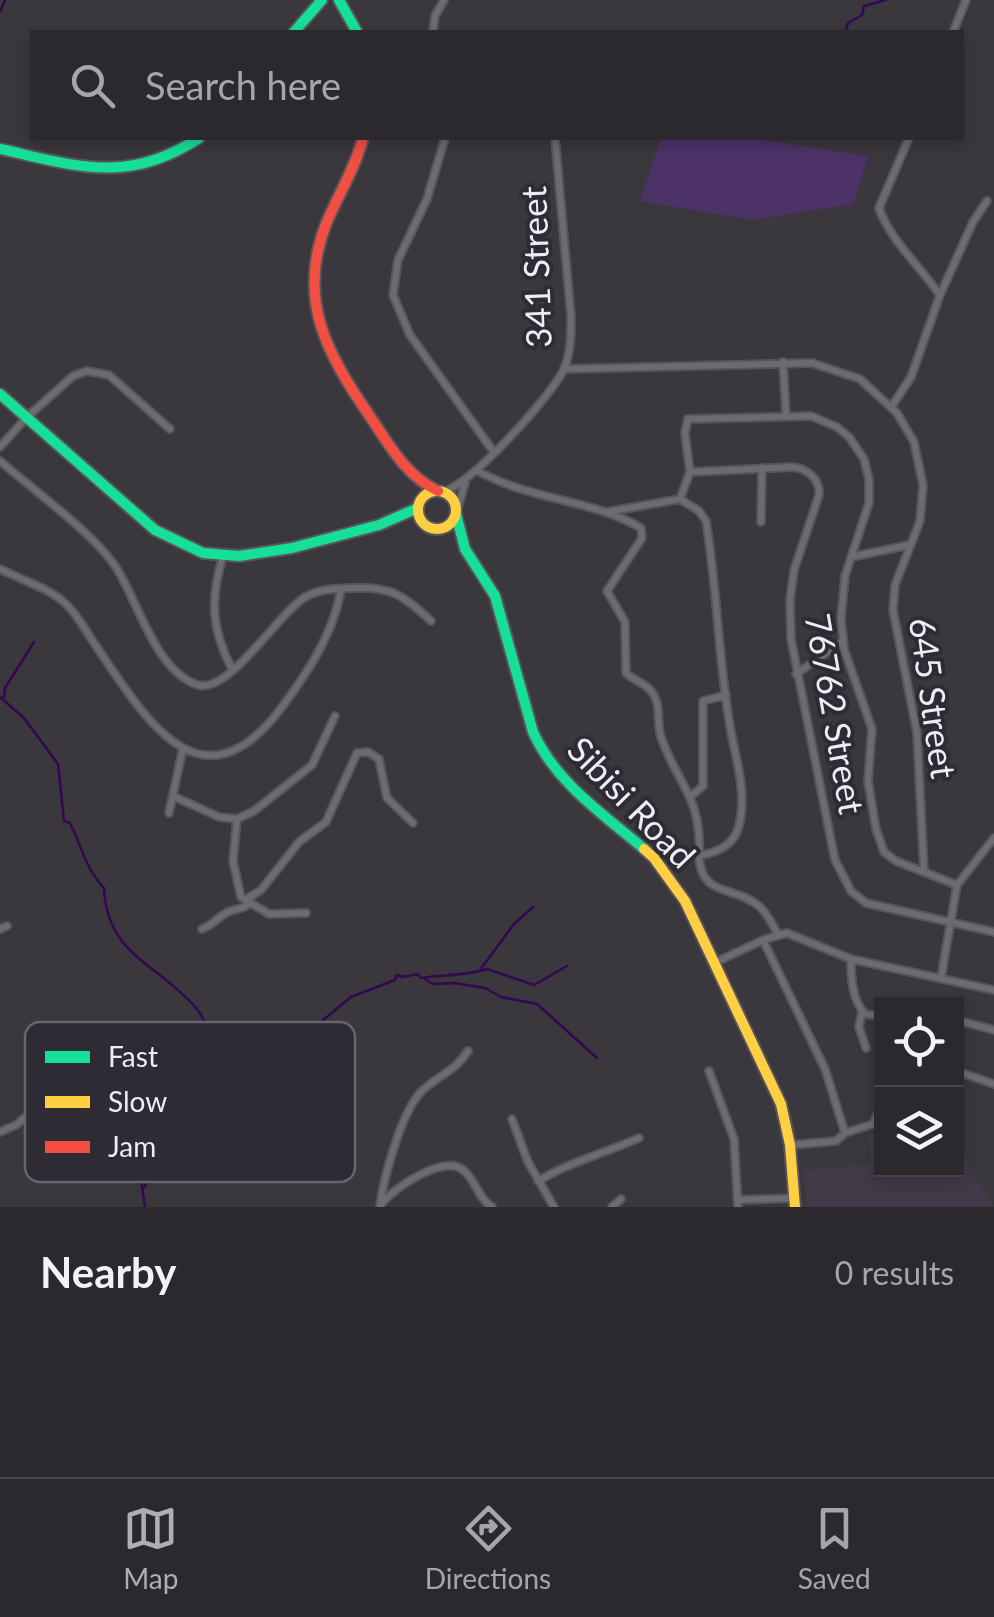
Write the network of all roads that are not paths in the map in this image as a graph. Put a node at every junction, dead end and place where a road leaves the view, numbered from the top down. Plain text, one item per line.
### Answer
1 (322, 0) edge
2 (444, 0) edge
3 (966, 0) edge
4 (345, 2) edge
5 (296, 30) edge
6 (356, 30) edge
7 (433, 30) edge
8 (954, 30) edge
9 (196, 140) edge
10 (362, 140) edge
11 (443, 140) edge
12 (555, 140) edge
13 (908, 140) edge
14 (0, 148) edge
15 (988, 201) dead end
16 (940, 295) junction
17 (783, 362) junction
18 (564, 369) junction
19 (0, 394) edge
20 (892, 406) junction
21 (786, 414) junction
22 (26, 418) junction
23 (170, 429) dead end
24 (0, 446) edge
25 (493, 452) junction
26 (0, 461) edge
27 (762, 468) junction
28 (476, 470) junction
29 (690, 472) junction
30 (413, 476) junction
31 (468, 478) junction
32 (440, 492) junction
33 (680, 500) junction
34 (419, 506) junction
35 (457, 512) junction
36 (606, 513) junction
37 (761, 522) dead end
38 (385, 523) junction
39 (432, 529) junction
40 (911, 545) junction
41 (465, 549) junction
42 (224, 556) junction
43 (852, 557) junction
44 (0, 568) edge
45 (340, 589) junction
46 (432, 621) dead end
47 (842, 642) junction
48 (232, 668) junction
49 (796, 674) junction
50 (726, 695) junction
51 (335, 716) dead end
52 (183, 748) junction
53 (173, 796) junction
54 (691, 796) junction
55 (169, 812) dead end
56 (238, 819) junction
57 (414, 823) dead end
58 (994, 838) edge
59 (699, 856) junction
60 (924, 871) junction
61 (957, 885) junction
62 (247, 902) junction
63 (306, 913) dead end
64 (950, 924) junction
65 (202, 929) dead end
66 (994, 932) edge
67 (778, 934) junction
68 (764, 940) junction
69 (851, 959) junction
70 (714, 963) junction
71 (941, 978) junction
72 (994, 990) edge
73 (862, 1012) junction
74 (874, 1014) edge
75 (964, 1022) edge
76 (994, 1030) edge
77 (866, 1048) dead end
78 (468, 1051) dead end
79 (709, 1070) dead end
80 (964, 1074) edge
81 (994, 1084) edge
82 (25, 1118) edge
83 (512, 1120) dead end
84 (874, 1122) edge
85 (0, 1132) edge
86 (844, 1133) junction
87 (639, 1138) dead end
88 (790, 1145) junction
89 (538, 1181) junction
90 (621, 1200) dead end
91 (795, 1202) edge
92 (738, 1204) edge
93 (380, 1207) edge
94 (492, 1207) edge
95 (554, 1207) edge
96 (612, 1207) edge

1 - 5 street
2 - 7 street
3 - 8 street
4 - 6 street
9 - 14 street
10 - 30 street
11 - 25 street
12 - 18 street, 341 Street
13 - 16 street
15 - 16 street
16 - 20 street
17 - 18 street, 645 Street
17 - 20 street, 645 Street
17 - 21 street
18 - 25 street, 341 Street
19 - 22 street
20 - 40 street, 645 Street
21 - 29 street, 76762 Street
21 - 43 street, 76762 Street
22 - 23 street
22 - 24 street
22 - 42 street
25 - 28 street, 341 Street
26 - 48 street
27 - 29 street, 76762 Street
27 - 37 street
27 - 49 street, 76762 Street
28 - 31 street, 341 Street
28 - 36 street
29 - 33 street
30 - 32 street
30 - 34 street
31 - 32 street, 341 Street
31 - 35 street, 341 Street
32 - 34 street
32 - 35 street
33 - 36 street
33 - 50 street
34 - 38 street
34 - 39 street
35 - 39 street
35 - 41 street, Sibisi Road
36 - 54 street
38 - 39 street
38 - 42 street
39 - 41 street, Sibisi Road
40 - 43 street
40 - 60 street, 645 Street
41 - 70 street, Sibisi Road
42 - 48 street
43 - 47 street, 76762 Street
44 - 52 street
45 - 46 street
45 - 48 street
45 - 52 street
47 - 49 street
47 - 60 street, 76762 Street
49 - 64 street, 76762 Street
50 - 54 street
50 - 59 street
51 - 56 street
52 - 53 street
53 - 55 street
53 - 56 street
54 - 59 street
56 - 62 street
57 - 62 street
58 - 61 street
59 - 67 street
60 - 61 street, 76762 Street
61 - 64 street
62 - 63 street
62 - 65 street
64 - 66 street, 76762 Street
64 - 71 street
67 - 68 street
67 - 69 street
68 - 70 street
68 - 86 street
69 - 71 street
69 - 73 street
70 - 88 street, Sibisi Road
71 - 72 street
73 - 74 street
73 - 77 street
75 - 76 street
78 - 93 street
79 - 92 street
80 - 81 street
82 - 85 street
83 - 89 street
84 - 86 street
86 - 88 street
87 - 89 street
88 - 91 street, Sibisi Road
89 - 95 street
90 - 96 street
91 - 92 street
93 - 94 street

